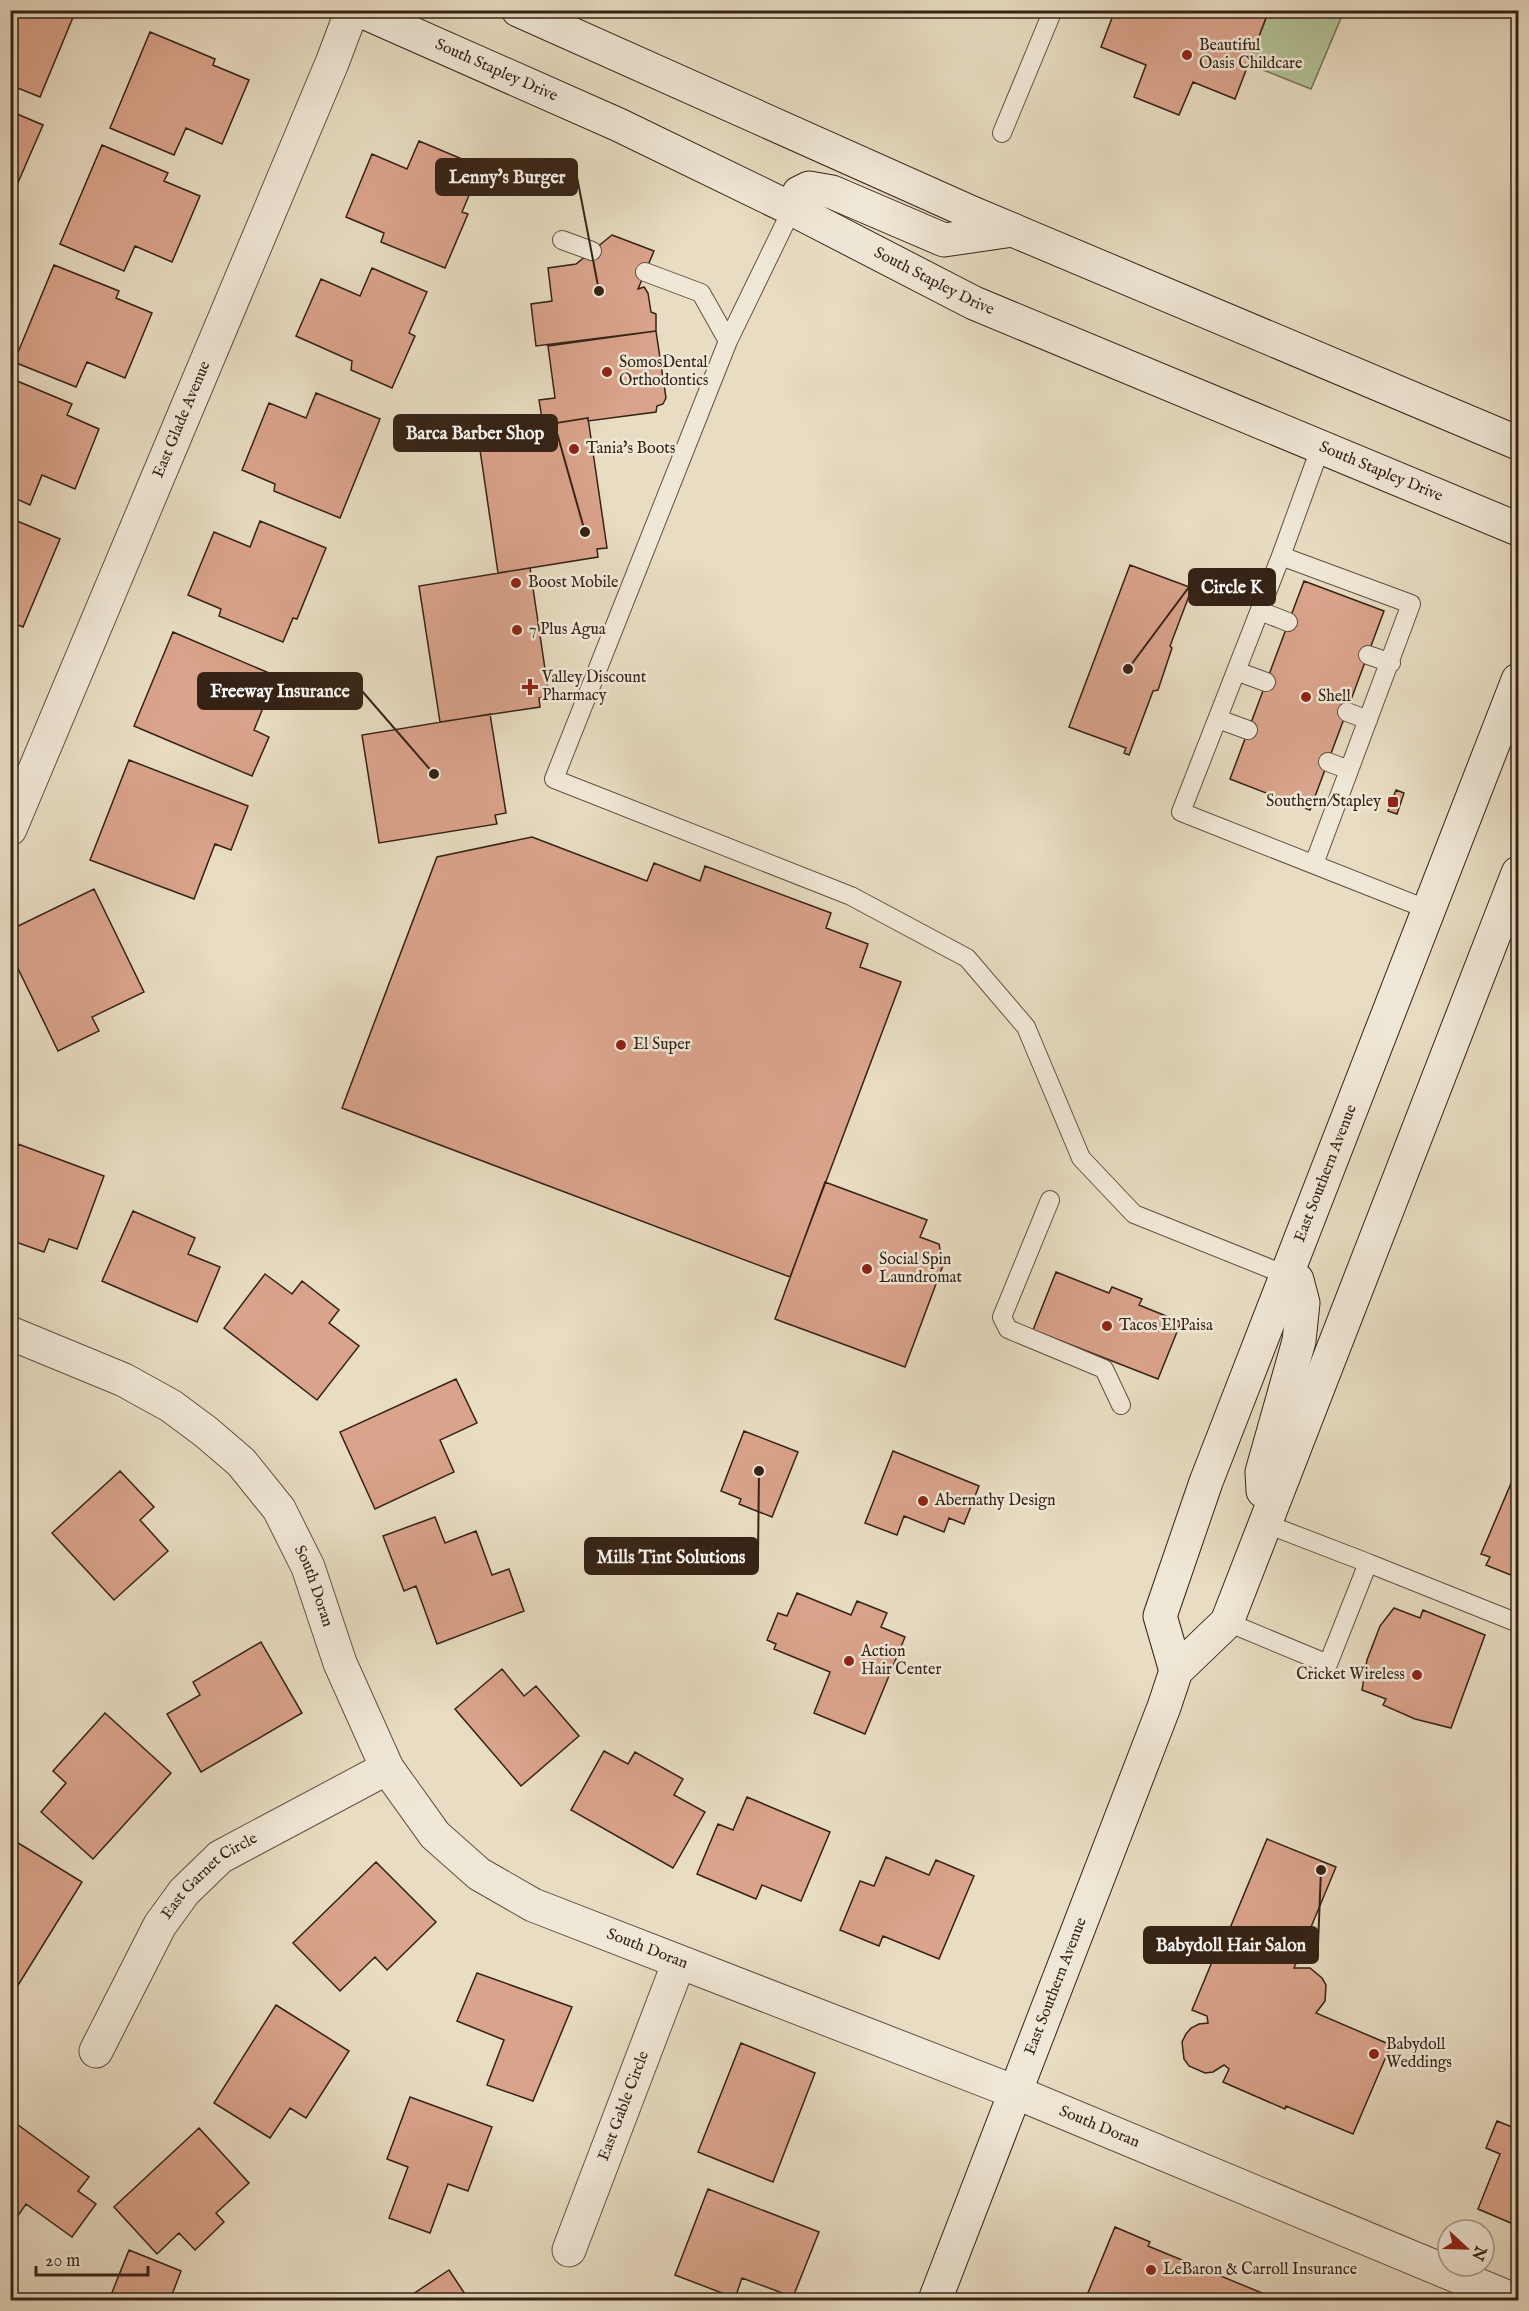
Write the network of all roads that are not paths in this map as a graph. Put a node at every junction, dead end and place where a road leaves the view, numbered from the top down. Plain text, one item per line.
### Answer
1 (352, 10) edge
2 (359, 10) edge
3 (518, 10) edge
4 (1053, 10) edge
5 (1002, 133) dead end
6 (792, 209) junction
7 (1013, 230) junction
8 (562, 240) dead end
9 (592, 251) dead end
10 (645, 272) dead end
11 (728, 341) junction
12 (1518, 443) edge
13 (1322, 446) junction
14 (1518, 529) edge
15 (1281, 556) junction
16 (1260, 611) junction
17 (1288, 622) dead end
18 (1368, 655) dead end
19 (1391, 663) junction
20 (1236, 671) junction
21 (1518, 680) edge
22 (1266, 682) dead end
23 (1347, 712) dead end
24 (1218, 719) junction
25 (1368, 720) junction
26 (1248, 730) dead end
27 (1328, 762) dead end
28 (1349, 770) junction
29 (10, 828) edge
30 (1314, 864) junction
31 (1515, 892) edge
32 (1429, 910) junction
33 (1050, 1200) dead end
34 (1286, 1275) junction
35 (10, 1333) edge
36 (1121, 1406) dead end
37 (1264, 1523) junction
38 (1368, 1563) junction
39 (1227, 1622) junction
40 (1518, 1623) edge
41 (1176, 1671) junction
42 (387, 1768) junction
43 (679, 1962) junction
44 (96, 2051) dead end
45 (1015, 2092) junction
46 (568, 2250) dead end
47 (934, 2301) edge
48 (1514, 2301) edge

1 - 29 main road, East Glade Avenue
2 - 6 main road, South Stapley Drive
3 - 7 main road
4 - 5 lane
6 - 7 main road
6 - 11 lane
6 - 13 main road, South Stapley Drive
7 - 12 main road
8 - 9 lane
10 - 11 lane
11 - 34 lane
13 - 14 main road, South Stapley Drive
13 - 15 lane
15 - 16 lane
15 - 19 lane
16 - 17 lane
16 - 20 lane
18 - 19 lane
19 - 25 lane
20 - 22 lane
20 - 24 lane
21 - 32 main road, East Southern Avenue
23 - 25 lane
24 - 26 lane
24 - 30 lane
25 - 28 lane
27 - 28 lane
28 - 30 lane
30 - 32 lane
31 - 37 main road, East Southern Avenue
32 - 34 main road, East Southern Avenue
33 - 36 lane
34 - 37 main road
34 - 41 main road, East Southern Avenue
35 - 42 main road, South Doran
37 - 38 lane
37 - 39 main road, East Southern Avenue
38 - 39 lane
38 - 40 lane
39 - 41 main road, East Southern Avenue
41 - 45 main road, East Southern Avenue
42 - 43 main road, South Doran
42 - 44 main road, East Garnet Circle
43 - 45 main road, South Doran
43 - 46 main road, East Gable Circle
45 - 47 main road, East Southern Avenue
45 - 48 main road, South Doran

